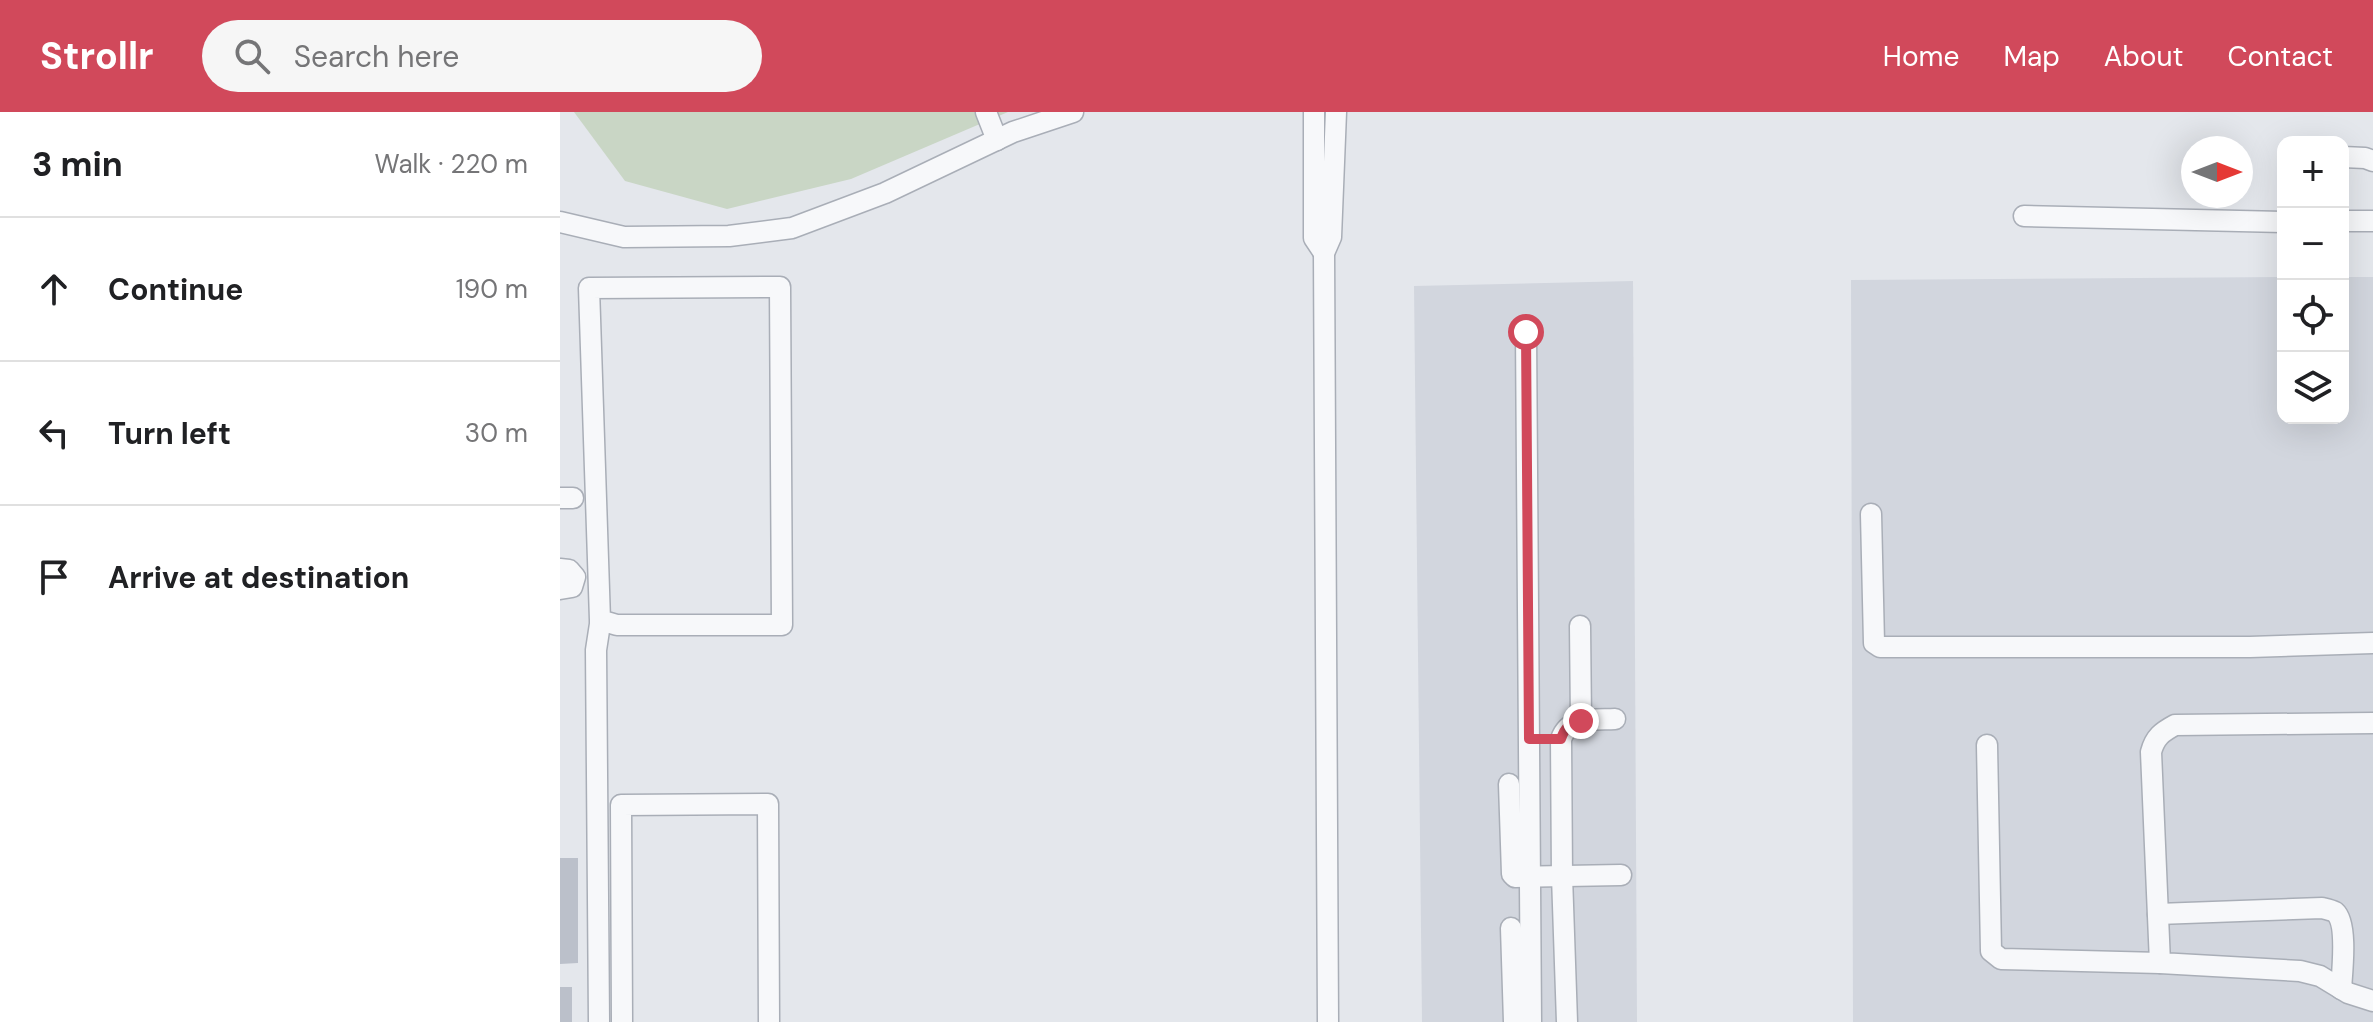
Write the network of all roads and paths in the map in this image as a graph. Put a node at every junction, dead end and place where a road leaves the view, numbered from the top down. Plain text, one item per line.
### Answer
1 (986, 112) edge
2 (1073, 112) edge
3 (1314, 112) edge
4 (1336, 112) edge
5 (997, 140) junction
6 (2349, 157) edge
7 (2373, 161) edge
8 (2024, 216) dead end
9 (2349, 221) edge
10 (2373, 221) edge
11 (560, 222) edge
12 (2277, 222) edge
13 (1324, 253) junction
14 (1526, 332) dead end
15 (1871, 514) dead end
16 (560, 569) edge
17 (560, 589) edge
18 (600, 620) junction
19 (1580, 626) dead end
20 (2373, 643) edge
21 (1615, 719) dead end
22 (1581, 721) junction
23 (2373, 723) edge
24 (1529, 739) junction
25 (1561, 739) junction
26 (1987, 745) dead end
27 (1509, 784) dead end
28 (1621, 875) dead end
29 (1562, 876) junction
30 (1530, 877) junction
31 (2158, 914) junction
32 (1511, 928) dead end
33 (2160, 963) junction
34 (2341, 989) junction
35 (2373, 1001) edge
36 (599, 1022) edge
37 (622, 1022) edge
38 (769, 1022) edge
39 (1328, 1022) edge
40 (1514, 1022) edge
41 (1531, 1022) edge
42 (1562, 1022) edge

1 - 5 street
2 - 5 street
3 - 13 street
4 - 13 street
5 - 11 street
6 - 7 street
8 - 12 street
9 - 10 street
13 - 39 street
14 - 24 street
15 - 20 street
16 - 17 street
18 - 18 street
18 - 36 street
19 - 22 street
21 - 22 street
22 - 25 street
23 - 31 street
24 - 25 street
24 - 30 street
25 - 29 street
26 - 33 street
27 - 30 street
28 - 29 street
29 - 30 street
29 - 42 street
30 - 41 street
31 - 33 street
31 - 34 street
32 - 40 street
33 - 34 street
34 - 35 street
37 - 38 street

